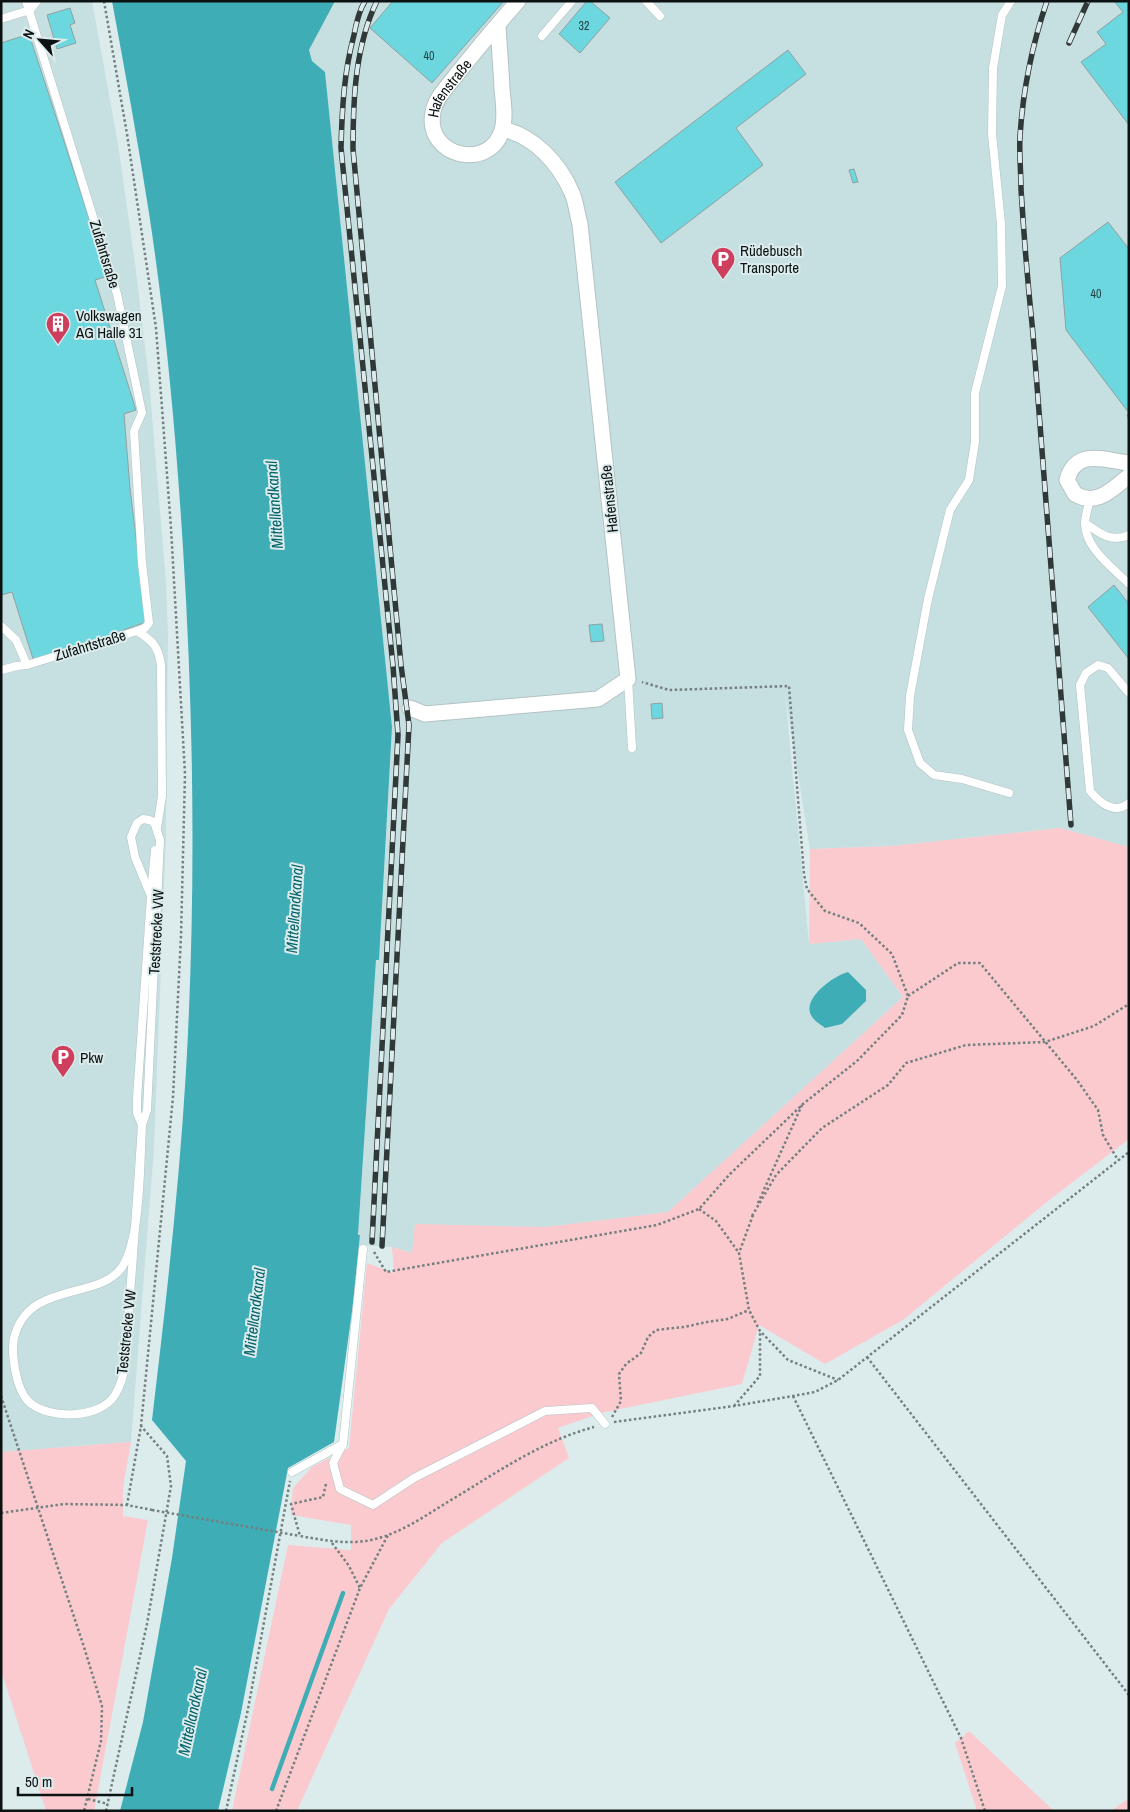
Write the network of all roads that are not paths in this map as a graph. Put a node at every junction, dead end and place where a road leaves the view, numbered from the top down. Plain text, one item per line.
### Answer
1 (26, 1) edge
2 (37, 1) edge
3 (518, 1) edge
4 (572, 1) edge
5 (646, 1) edge
6 (1011, 1) edge
7 (30, 10) junction
8 (660, 16) dead end
9 (1, 19) edge
10 (498, 24) junction
11 (542, 36) dead end
12 (503, 129) junction
13 (1129, 463) edge
14 (1129, 476) edge
15 (1090, 500) junction
16 (1085, 523) junction
17 (1129, 535) edge
18 (1129, 584) edge
19 (146, 594) joint
20 (1, 626) edge
21 (137, 631) junction
22 (27, 665) junction
23 (1, 670) edge
24 (628, 679) junction
25 (1129, 693) edge
26 (410, 708) dead end
27 (632, 748) dead end
28 (1009, 793) dead end
29 (1129, 803) edge
30 (157, 828) junction
31 (151, 896) junction
32 (142, 1125) junction
33 (136, 1209) junction
34 (363, 1249) dead end
35 (607, 1423) road end
36 (342, 1444) junction
37 (292, 1472) road end

1 - 7 lane, Zufahrtsraße
2 - 7 lane
3 - 10 street, Hafenstraße
4 - 11 lane
5 - 8 lane
6 - 28 lane
7 - 9 lane
7 - 19 lane, Zufahrtsraße
10 - 12 street
10 - 12 street, Hafenstraße
12 - 24 street, Hafenstraße
13 - 15 street
14 - 15 street
15 - 16 lane
16 - 17 lane
16 - 18 lane
19 - 21 lane, Zufahrtstraße
20 - 22 lane
21 - 22 lane, Zufahrtstraße
21 - 30 lane, Teststrecke VW
22 - 23 lane, Zufahrtstraße
24 - 26 street
24 - 27 lane
25 - 29 lane
30 - 31 lane, Teststrecke VW
30 - 31 lane, Teststrecke VW
30 - 32 lane, Teststrecke VW
31 - 32 lane, Teststrecke VW
32 - 33 lane, Teststrecke VW
33 - 33 lane, Teststrecke VW
34 - 36 lane
35 - 36 lane
36 - 37 lane

